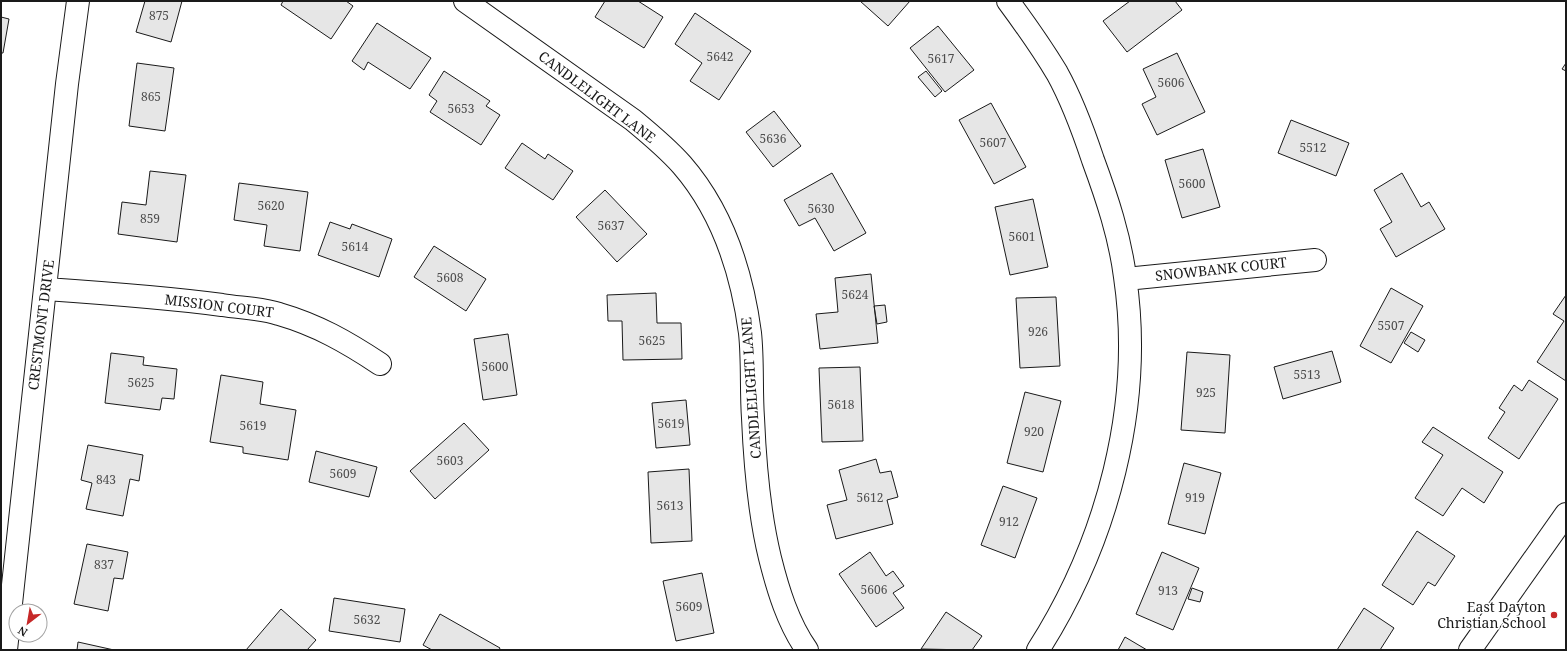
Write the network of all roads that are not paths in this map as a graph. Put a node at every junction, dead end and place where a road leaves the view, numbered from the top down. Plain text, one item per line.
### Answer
1 (78, 1) edge
2 (466, 1) edge
3 (1008, 1) edge
4 (1315, 260) dead end
5 (1126, 278) junction
6 (46, 289) junction
7 (380, 364) dead end
8 (1566, 514) edge
9 (6, 650) edge
10 (807, 650) edge
11 (1038, 650) edge
12 (1470, 650) edge

1 - 6 street, CRESTMONT DRIVE
2 - 10 street, CANDLELIGHT LANE
3 - 5 street
4 - 5 street, SNOWBANK COURT
5 - 11 street
6 - 7 street, MISSION COURT
6 - 9 street, CRESTMONT DRIVE
8 - 12 street

